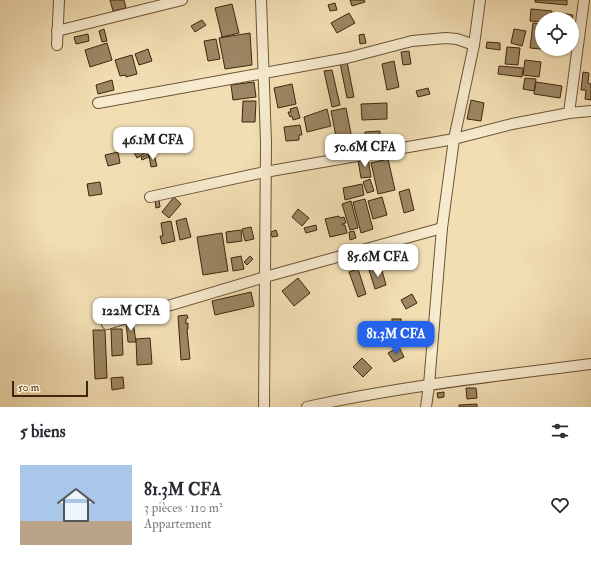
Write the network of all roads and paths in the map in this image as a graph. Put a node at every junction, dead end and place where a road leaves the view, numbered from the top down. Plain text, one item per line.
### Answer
1 (59, 0) edge
2 (182, 0) edge
3 (261, 0) edge
4 (480, 0) edge
5 (584, 0) edge
6 (57, 31) junction
7 (57, 45) dead end
8 (474, 45) junction
9 (264, 72) junction
10 (98, 103) dead end
11 (591, 111) edge
12 (569, 113) junction
13 (454, 139) junction
14 (265, 172) junction
15 (150, 197) dead end
16 (442, 228) junction
17 (265, 277) junction
18 (108, 324) dead end
19 (591, 364) edge
20 (429, 385) junction
21 (264, 407) edge
22 (307, 407) edge
23 (426, 407) edge

1 - 6 street
2 - 6 street
3 - 9 street
4 - 8 street
5 - 12 street
6 - 7 street
8 - 9 street
8 - 13 street
9 - 10 street
9 - 14 street
11 - 12 street
12 - 13 street
13 - 14 street
13 - 16 street
14 - 15 street
14 - 17 street
16 - 17 street
16 - 20 street
17 - 18 street
17 - 21 street
19 - 20 street
20 - 22 street
20 - 23 street

